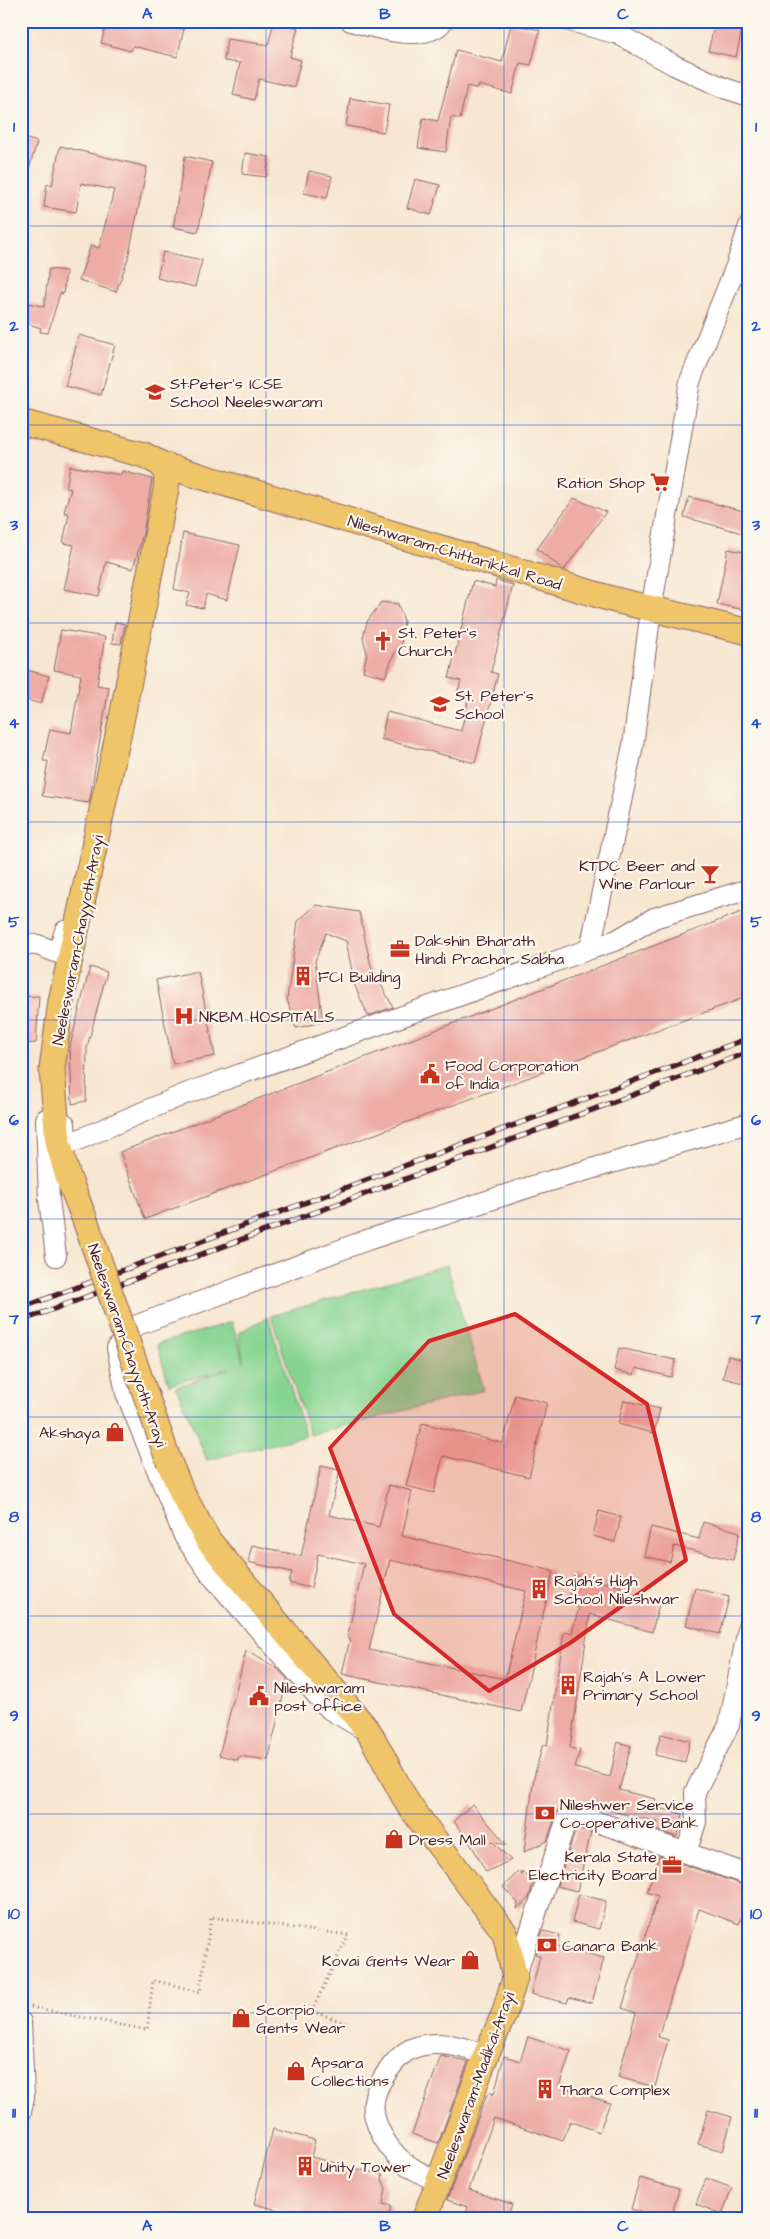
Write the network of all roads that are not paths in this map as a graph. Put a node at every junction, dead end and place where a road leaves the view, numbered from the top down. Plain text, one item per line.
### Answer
1 (351, 21) edge
2 (443, 21) edge
3 (570, 21) edge
4 (749, 96) edge
5 (749, 226) edge
6 (21, 422) edge
7 (163, 465) junction
8 (651, 610) junction
9 (749, 632) edge
10 (749, 889) edge
11 (76, 932) junction
12 (21, 944) edge
13 (590, 949) junction
14 (58, 953) junction
15 (749, 1123) edge
16 (56, 1256) dead end
17 (169, 1462) joint
18 (749, 1623) edge
19 (369, 1732) junction
20 (686, 1853) junction
21 (749, 1874) edge
22 (515, 1978) junction
23 (21, 2022) edge
24 (486, 2055) junction
25 (21, 2112) edge
26 (439, 2182) junction
27 (426, 2218) edge

1 - 2 street
3 - 4 street
5 - 8 street
6 - 7 main road, Nileshwaram-Chittarikkal Road
7 - 8 main road, Nileshwaram-Chittarikkal Road
7 - 11 main road, Neeleswaram-Chayyoth-Arayi
8 - 9 main road, Nileshwaram-Chittarikkal Road
8 - 13 street
10 - 13 street
11 - 13 street
11 - 14 street
11 - 17 main road, Neeleswaram-Chayyoth-Arayi, bridge
12 - 14 street
14 - 16 street
15 - 19 street
17 - 19 main road, Neeleswaram-Madikai-Arayi
18 - 20 street
19 - 22 main road, Neeleswaram-Madikai-Arayi
20 - 21 street
20 - 22 street
22 - 24 main road, Neeleswaram-Madikai-Arayi
23 - 25 street
24 - 26 main road, Neeleswaram-Madikai-Arayi
24 - 26 street
26 - 27 main road, Neeleswaram-Madikai-Arayi

